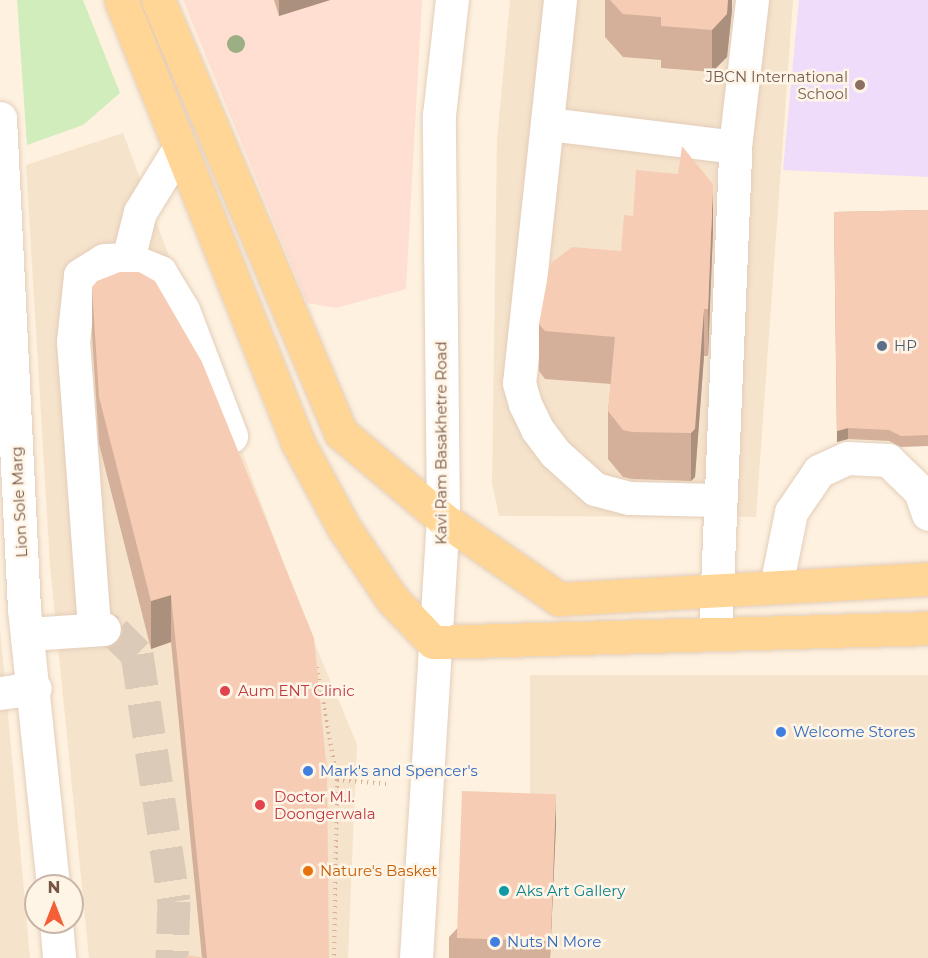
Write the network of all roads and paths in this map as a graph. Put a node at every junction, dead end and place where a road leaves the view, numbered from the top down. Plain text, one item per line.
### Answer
1 (121, 0) edge
2 (158, 0) edge
3 (452, 0) edge
4 (560, 0) edge
5 (752, 0) edge
6 (0, 118) edge
7 (548, 124) junction
8 (180, 147) junction
9 (735, 147) junction
10 (128, 259) junction
11 (240, 461) edge
12 (719, 500) junction
13 (928, 514) edge
14 (443, 519) junction
15 (928, 579) edge
16 (776, 586) junction
17 (716, 590) junction
18 (928, 628) edge
19 (28, 634) junction
20 (716, 634) junction
21 (433, 642) junction
22 (314, 655) edge
23 (35, 687) junction
24 (0, 693) edge
25 (337, 780) junction
26 (425, 787) junction
27 (52, 874) edge
28 (57, 934) edge
29 (59, 958) edge
30 (334, 958) edge
31 (416, 958) edge

1 - 8 main road
2 - 14 main road
3 - 14 street, Kavi Ram Basakhetre Road
4 - 7 street
5 - 9 street
6 - 19 street, Lion Sole Marg
7 - 9 street
7 - 12 street
8 - 10 street
8 - 21 main road
9 - 12 street
10 - 11 street
10 - 19 street
12 - 17 street
13 - 16 street
14 - 17 main road
14 - 21 street, Kavi Ram Basakhetre Road
15 - 16 main road
16 - 17 main road
17 - 20 street
18 - 20 main road
19 - 23 street, Lion Sole Marg
20 - 21 main road
21 - 26 street, Kavi Ram Basakhetre Road
22 - 25 path
23 - 24 street
23 - 27 street, Lion Sole Marg
25 - 26 path
25 - 30 path
26 - 31 street, Kavi Ram Basakhetre Road
28 - 29 street

